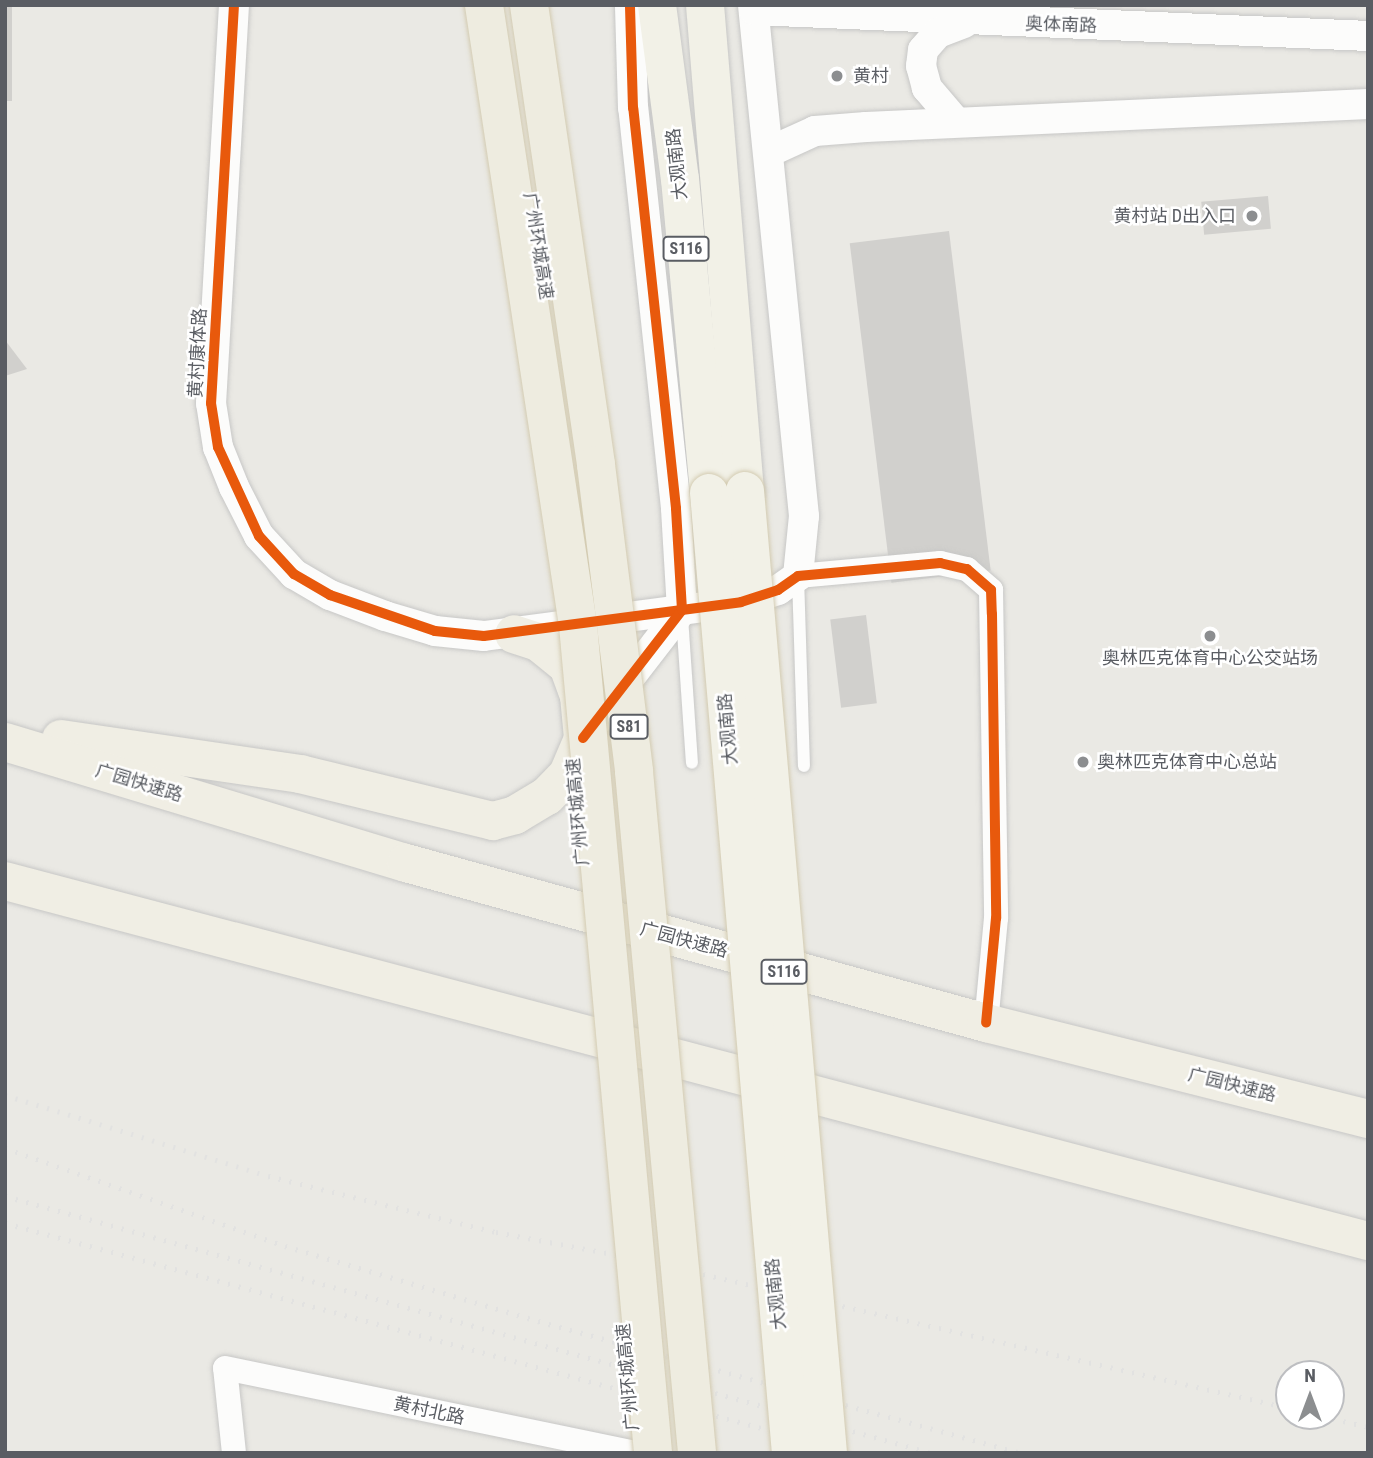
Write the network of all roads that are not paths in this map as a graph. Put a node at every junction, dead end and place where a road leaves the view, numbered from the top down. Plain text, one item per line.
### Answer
1 (234, 5) edge
2 (467, 5) edge
3 (484, 5) edge
4 (530, 5) edge
5 (631, 5) edge
6 (657, 5) edge
7 (705, 5) edge
8 (753, 8) edge
9 (967, 22) junction
10 (1368, 36) edge
11 (1368, 104) edge
12 (956, 122) junction
13 (771, 152) junction
14 (727, 492) junction
15 (798, 576) junction
16 (682, 610) junction
17 (514, 634) junction
18 (584, 723) junction
19 (5, 731) edge
20 (5, 742) edge
21 (692, 762) dead end
22 (804, 766) dead end
23 (5, 881) edge
24 (986, 1023) junction
25 (1368, 1119) edge
26 (1368, 1241) edge
27 (234, 1453) edge
28 (634, 1453) edge
29 (653, 1453) edge
30 (697, 1453) edge
31 (792, 1453) edge
32 (828, 1453) edge

1 - 17 street, 黄村康体路
2 - 18 highway, bridge
3 - 18 highway, 广州环城高速 / S81, bridge
4 - 30 highway, 广州环城高速 / S81, bridge
5 - 16 street
6 - 14 main road, 大观南路 / S116
7 - 14 main road, 大观南路 / S116
8 - 9 street, 奥体南路
8 - 13 street
9 - 10 street, 奥体南路
9 - 12 street
11 - 12 street
12 - 13 street
13 - 15 street
14 - 31 main road, 大观南路 / S116, bridge
14 - 32 main road, 大观南路 / S116, bridge
15 - 16 street, 黄村康体路
15 - 22 lane
15 - 24 street
16 - 17 street, 黄村康体路
16 - 18 street
16 - 21 lane
17 - 18 highway
18 - 19 highway
18 - 29 highway, 广州环城高速 / S81, bridge
20 - 24 highway, 广园快速路
23 - 26 highway
24 - 25 highway, 广园快速路
27 - 28 street, 黄村北路

